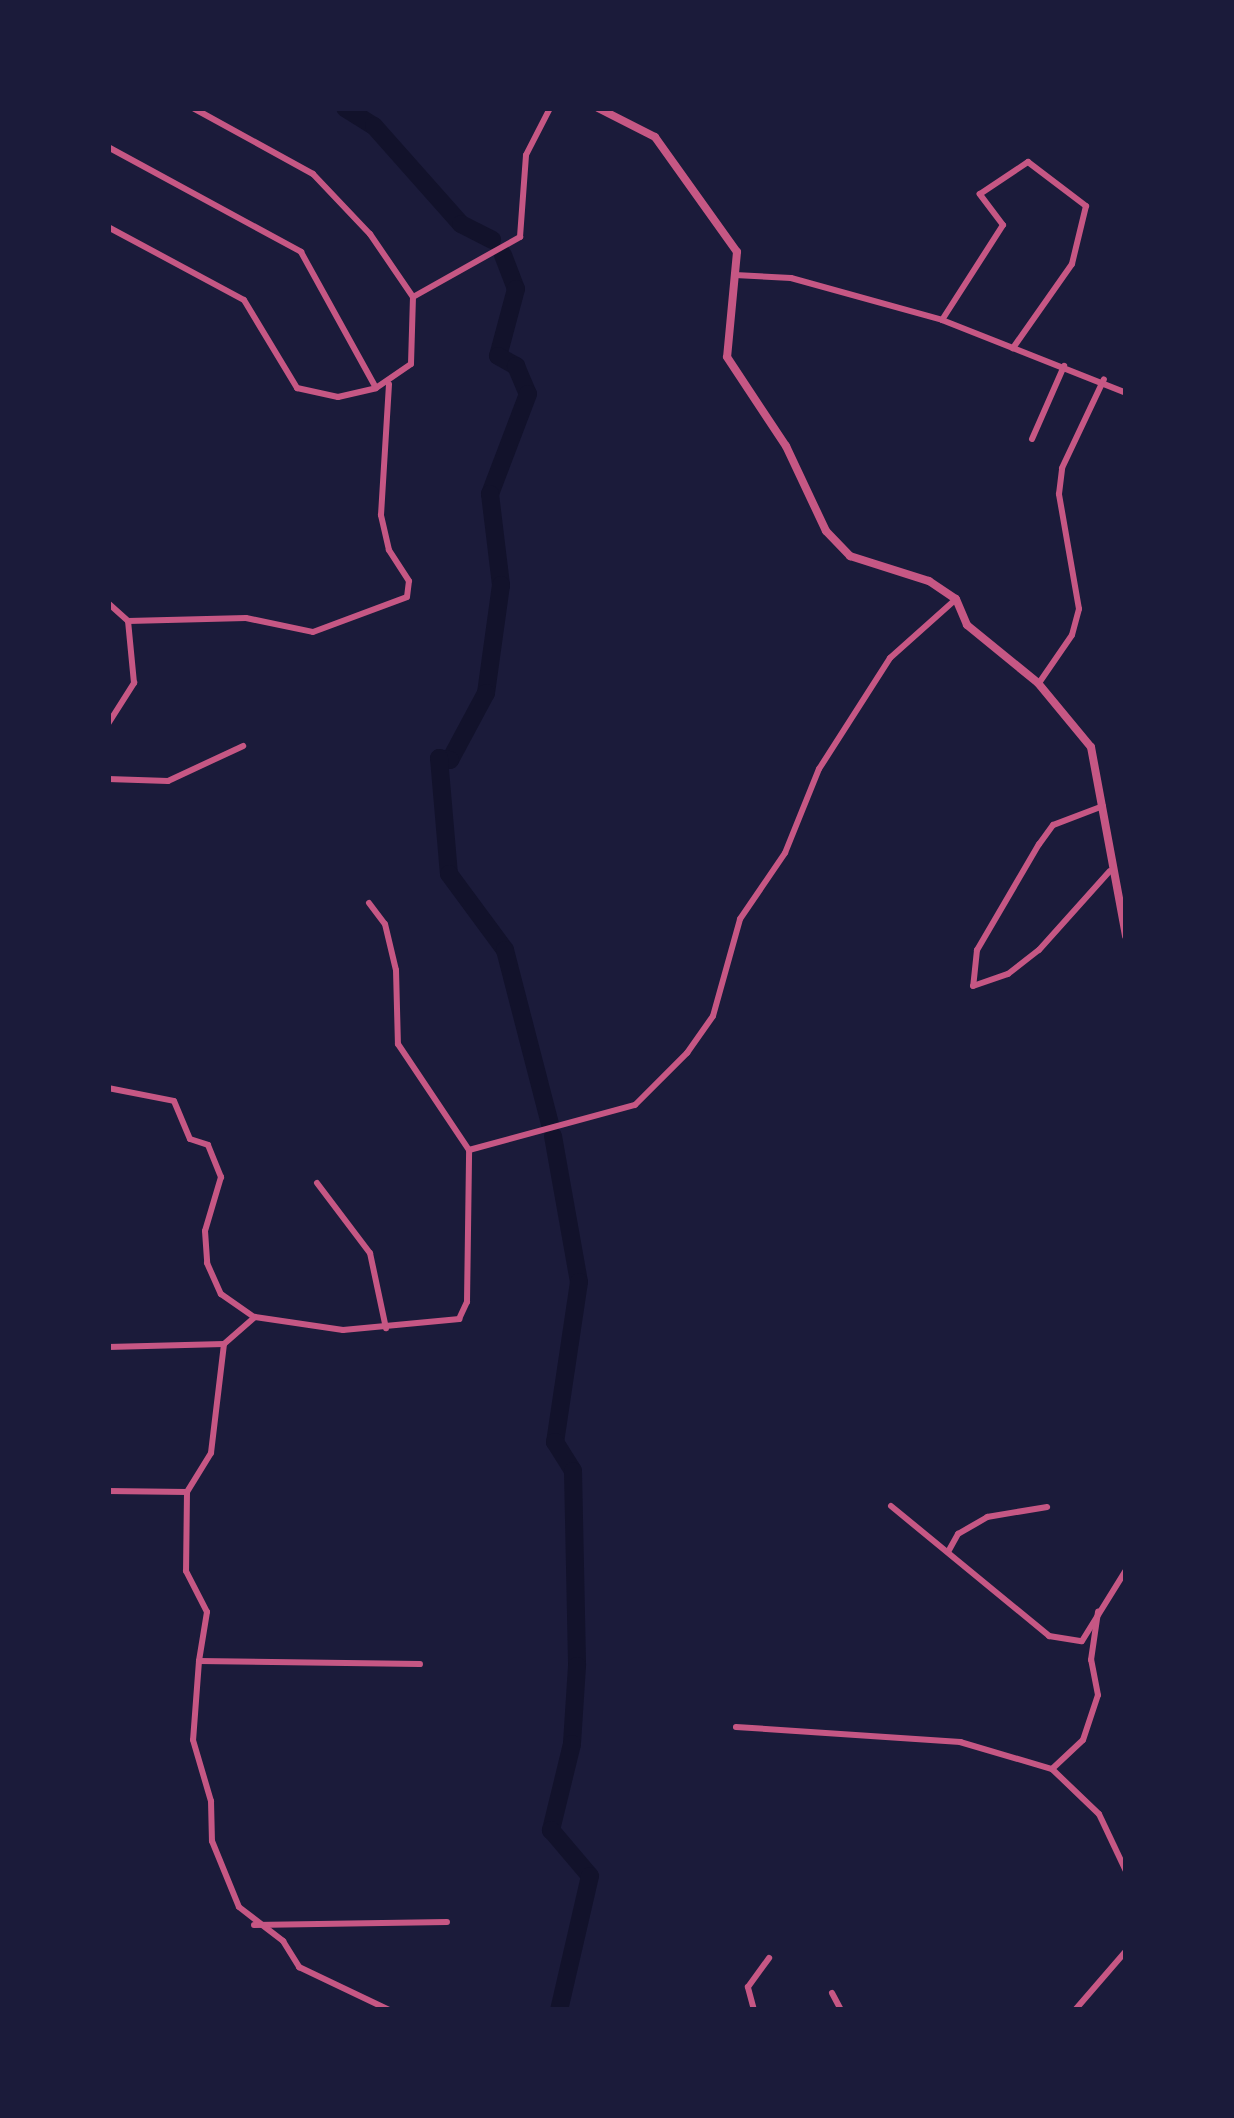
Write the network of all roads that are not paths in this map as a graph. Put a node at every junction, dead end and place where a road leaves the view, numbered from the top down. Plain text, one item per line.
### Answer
1 (193, 108) edge
2 (550, 108) edge
3 (598, 108) edge
4 (108, 147) edge
5 (108, 227) edge
6 (735, 275) junction
7 (413, 297) junction
8 (942, 320) junction
9 (1013, 348) junction
10 (1064, 366) junction
11 (1104, 379) junction
12 (389, 384) junction
13 (376, 388) junction
14 (1126, 393) edge
15 (1032, 439) dead end
16 (956, 599) junction
17 (108, 603) edge
18 (128, 621) junction
19 (1038, 683) junction
20 (108, 724) edge
21 (243, 746) dead end
22 (108, 779) edge
23 (1102, 806) junction
24 (1110, 871) junction
25 (369, 904) dead end
26 (1126, 936) edge
27 (108, 1088) edge
28 (469, 1150) junction
29 (316, 1184) dead end
30 (255, 1317) junction
31 (386, 1330) junction
32 (224, 1344) junction
33 (108, 1347) edge
34 (108, 1490) edge
35 (188, 1492) junction
36 (891, 1506) dead end
37 (1047, 1507) dead end
38 (948, 1552) junction
39 (1126, 1570) edge
40 (1098, 1608) junction
41 (199, 1661) junction
42 (420, 1664) dead end
43 (736, 1726) dead end
44 (1052, 1769) junction
45 (1126, 1871) edge
46 (447, 1922) dead end
47 (254, 1925) junction
48 (1126, 1952) edge
49 (769, 1958) dead end
50 (832, 1993) dead end
51 (389, 2010) edge
52 (754, 2010) edge
53 (841, 2010) edge
54 (1075, 2010) edge

1 - 7 street
2 - 7 street
3 - 6 street
4 - 13 street
5 - 13 street
6 - 8 street
6 - 16 street
7 - 12 street
8 - 9 street
8 - 9 street
9 - 10 street
10 - 11 street
10 - 15 street
11 - 14 street
11 - 19 street
12 - 13 street
12 - 18 street
16 - 19 street
16 - 28 street
17 - 18 street
18 - 20 street
19 - 23 street
21 - 22 street
23 - 24 street
23 - 24 street
24 - 26 street
25 - 28 street
27 - 30 street
28 - 31 street
29 - 31 street
30 - 31 street
30 - 32 street
32 - 33 street
32 - 35 street
34 - 35 street
35 - 41 street
36 - 38 street
37 - 38 street
38 - 40 street
39 - 40 street
40 - 44 street
41 - 42 street
41 - 47 street
43 - 44 street
44 - 45 street
46 - 47 street
47 - 51 street
48 - 54 street
49 - 52 street
50 - 53 street

